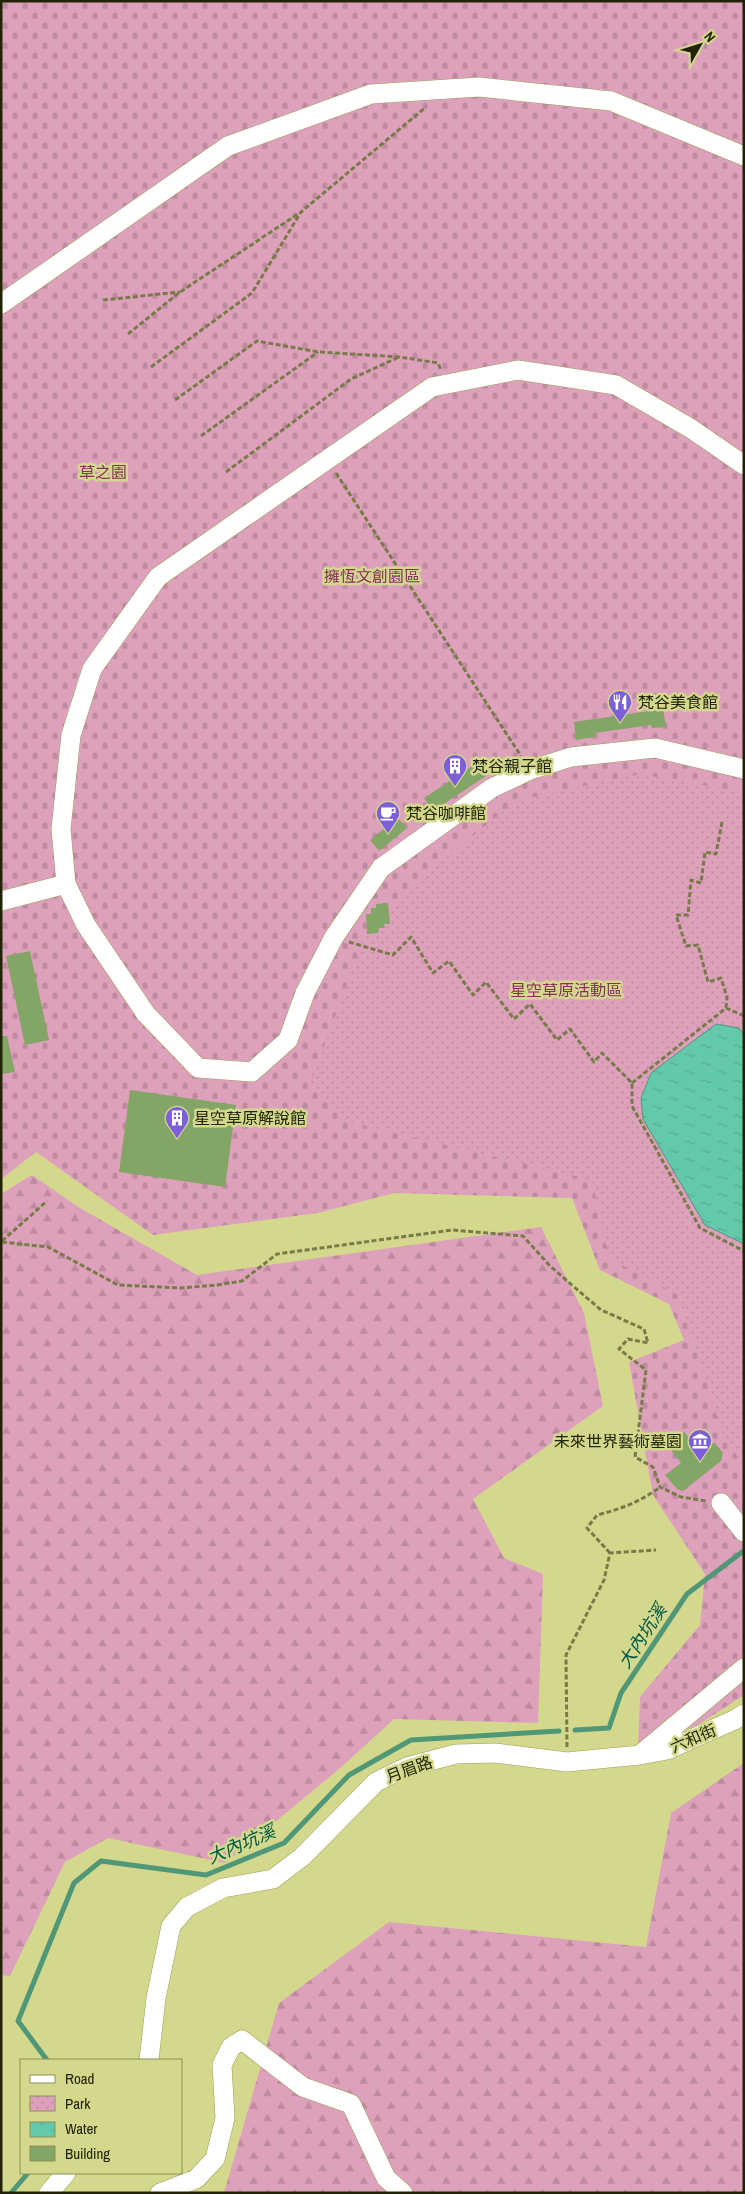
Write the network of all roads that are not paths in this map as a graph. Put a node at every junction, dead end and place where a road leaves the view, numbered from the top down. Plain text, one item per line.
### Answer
1 (744, 156) edge
2 (1, 304) edge
3 (744, 465) edge
4 (744, 769) edge
5 (66, 884) junction
6 (1, 901) edge
7 (721, 1504) road end
8 (744, 1532) edge
9 (744, 1668) edge
10 (744, 1714) edge
11 (640, 1755) junction
12 (149, 2059) edge
13 (65, 2174) edge
14 (49, 2193) edge
15 (160, 2193) edge
16 (403, 2193) edge

1 - 2 street
3 - 5 street
4 - 5 street
5 - 6 street
7 - 8 street
9 - 11 street
10 - 11 street, 六和街
11 - 12 street, 月眉路
13 - 14 street
15 - 16 street

